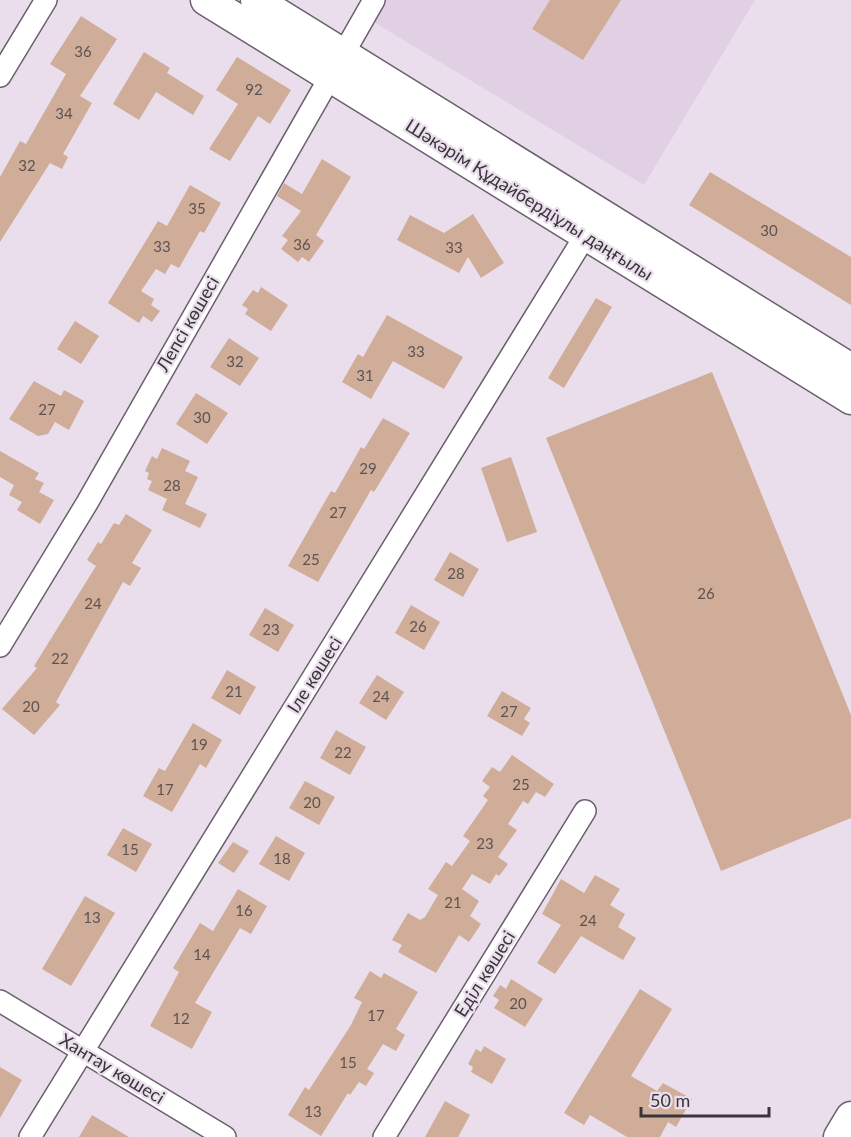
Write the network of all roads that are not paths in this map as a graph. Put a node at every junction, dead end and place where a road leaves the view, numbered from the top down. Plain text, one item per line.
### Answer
1 (46, 0) edge
2 (206, 0) edge
3 (256, 0) edge
4 (374, 0) edge
5 (335, 64) junction
6 (0, 76) edge
7 (593, 224) junction
8 (851, 369) edge
9 (851, 399) edge
10 (0, 646) edge
11 (585, 811) dead end
12 (0, 1001) edge
13 (84, 1052) junction
14 (851, 1117) edge
15 (30, 1137) edge
16 (225, 1137) edge
17 (384, 1137) edge
18 (839, 1137) edge

1 - 6 street
2 - 5 main road, Шәкәрім Құдайбердіұлы даңғылы
3 - 5 main road, Шәкәрім Құдайбердіұлы даңғылы
4 - 5 street, Лепсі көшесі
5 - 7 main road, Шәкәрім Құдайбердіұлы даңғылы
5 - 10 street, Лепсі көшесі
7 - 8 main road, Шәкәрім Құдайбердіұлы даңғылы
7 - 9 main road, Шәкәрім Құдайбердіұлы даңғылы
7 - 13 street, Іле көшесі
11 - 17 street, Еділ көшесі
12 - 13 street, Хантау көшесі
13 - 15 street, Іле көшесі
13 - 16 street, Хантау көшесі
14 - 18 main road

